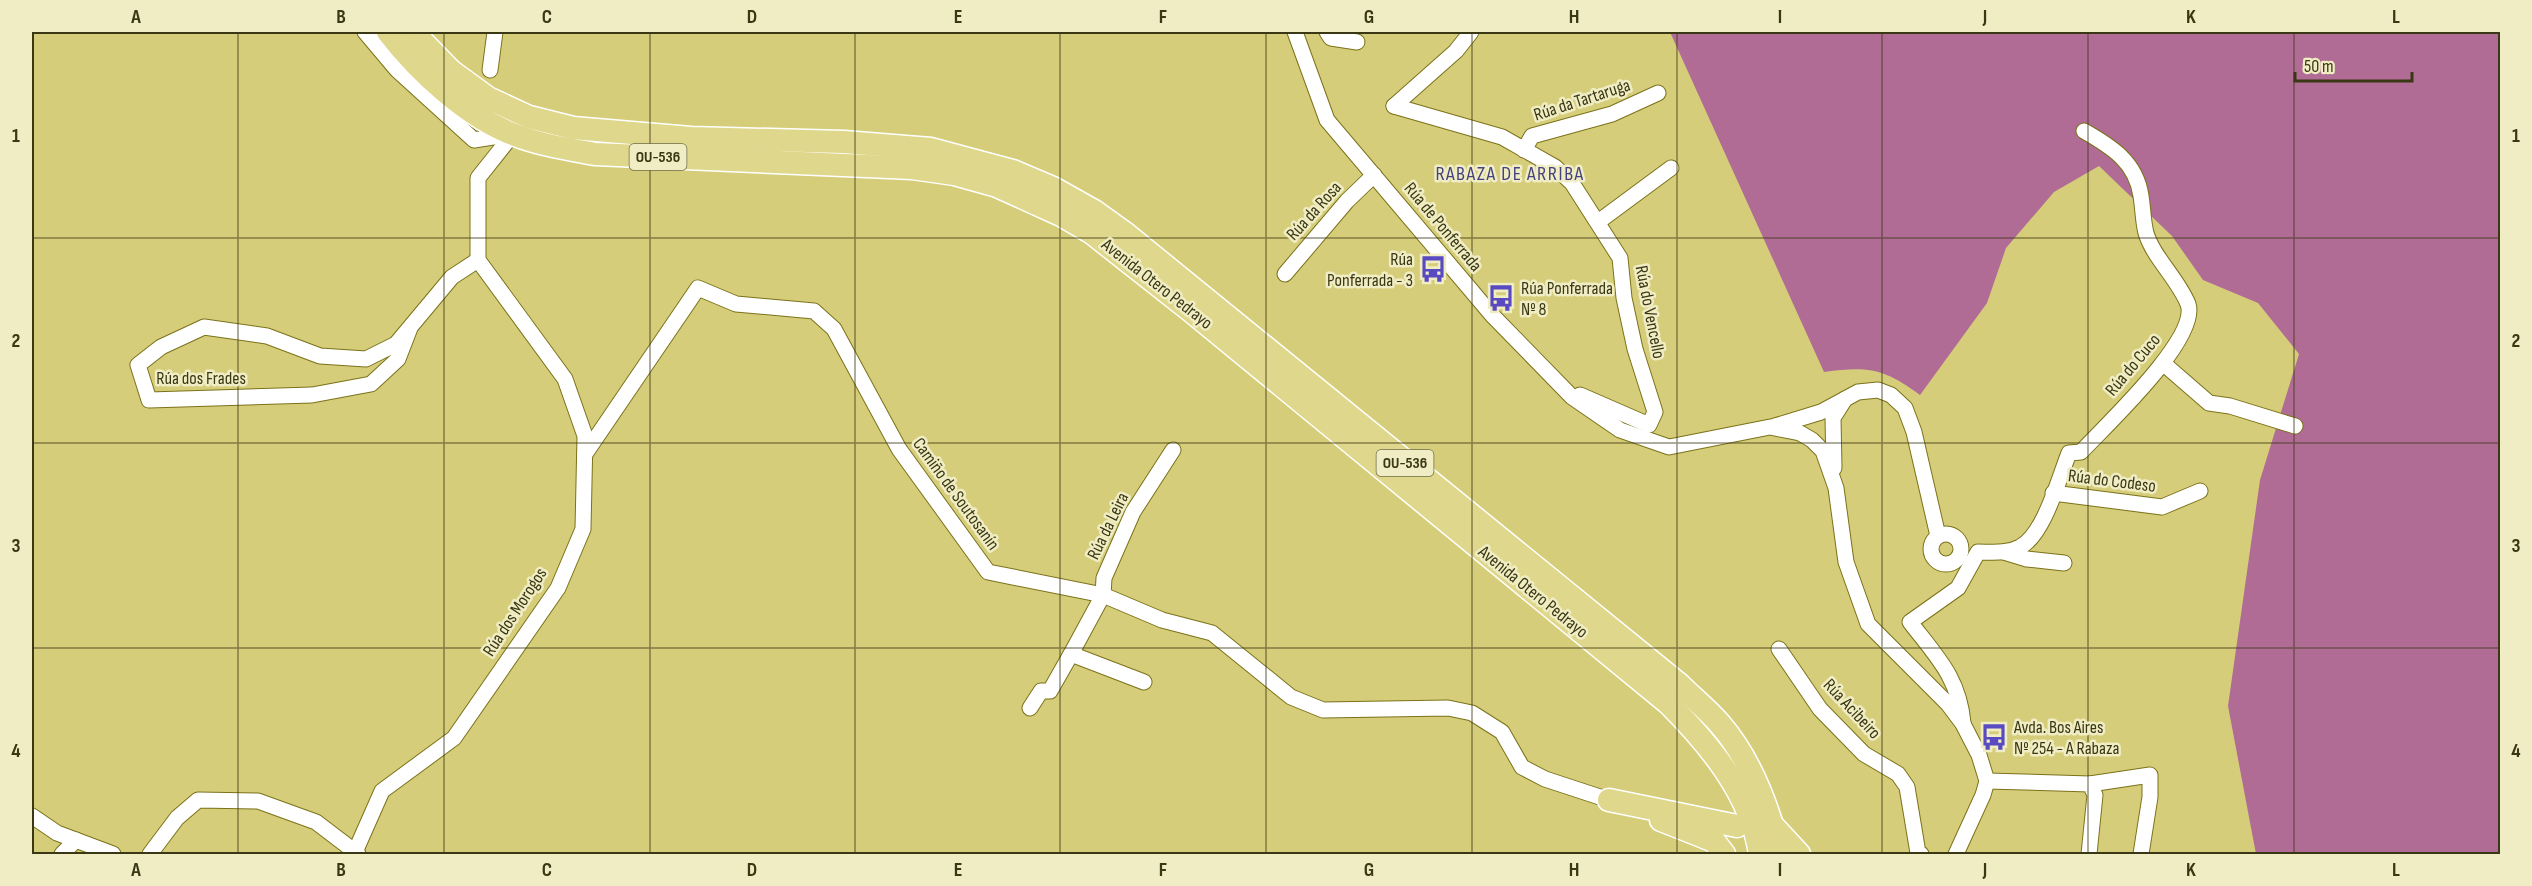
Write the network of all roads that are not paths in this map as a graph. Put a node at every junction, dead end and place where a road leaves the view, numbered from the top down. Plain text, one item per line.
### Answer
1 (365, 32) edge
2 (388, 32) edge
3 (413, 32) edge
4 (495, 32) edge
5 (1295, 32) edge
6 (1327, 32) edge
7 (1471, 32) edge
8 (1357, 42) dead end
9 (490, 70) dead end
10 (1658, 93) dead end
11 (2084, 131) dead end
12 (513, 134) junction
13 (1524, 150) junction
14 (1671, 168) dead end
15 (1374, 175) junction
16 (1598, 222) junction
17 (478, 260) junction
18 (1284, 274) dead end
19 (410, 327) junction
20 (2163, 364) junction
21 (1568, 392) junction
22 (1845, 399) junction
23 (2295, 426) dead end
24 (1770, 427) junction
25 (1173, 450) dead end
26 (585, 454) junction
27 (1836, 488) junction
28 (2199, 491) dead end
29 (2053, 493) junction
30 (1938, 536) junction
31 (1960, 551) junction
32 (1978, 552) junction
33 (2004, 552) junction
34 (2064, 564) dead end
35 (1103, 596) junction
36 (1779, 649) dead end
37 (1071, 654) junction
38 (1144, 682) dead end
39 (1030, 708) dead end
40 (1963, 724) junction
41 (1987, 781) junction
42 (2090, 784) junction
43 (1609, 800) junction
44 (1743, 803) junction
45 (32, 816) edge
46 (1770, 822) junction
47 (1737, 825) junction
48 (76, 840) junction
49 (356, 853) edge
50 (63, 855) edge
51 (113, 855) edge
52 (150, 855) edge
53 (1724, 855) edge
54 (1732, 855) edge
55 (1760, 855) edge
56 (1780, 855) edge
57 (1799, 855) edge
58 (1921, 855) edge
59 (1956, 855) edge
60 (2089, 855) edge
61 (2141, 855) edge

1 - 12 street
2 - 12 main road, Avenida Otero Pedrayo / OU-536
3 - 46 main road, Avenida Otero Pedrayo / OU-536
4 - 9 street
5 - 15 street, Rúa de Ponferrada
6 - 8 street
7 - 13 street, Rúa do Vencello
10 - 13 street, Rúa da Tartaruga
11 - 20 street, Rúa do Cuco
12 - 17 street
12 - 44 main road, Avenida Otero Pedrayo / OU-536
13 - 16 street, Rúa do Vencello
14 - 16 street
15 - 18 street, Rúa da Rosa
15 - 21 street, Rúa de Ponferrada
16 - 21 street, Rúa do Vencello
17 - 19 street, Rúa dos Frades
17 - 26 street, Rúa dos Morogos
19 - 19 street, Rúa dos Frades
20 - 23 street
20 - 29 street, Rúa do Cuco
21 - 24 street, Rúa de Ponferrada
22 - 24 street
22 - 27 street
22 - 30 street
24 - 27 street
25 - 35 street, Rúa da Leira
26 - 35 street, Camiño de Soutosanín
26 - 49 street, Rúa dos Morogos
27 - 40 street
28 - 29 street, Rúa do Codeso
29 - 33 street, Rúa do Cuco
30 - 31 street
30 - 31 street
31 - 32 street, Rúa do Cuco
32 - 33 street, Rúa do Cuco
32 - 40 street
33 - 34 street
35 - 37 street, Rúa da Leira
35 - 43 street, Camiño de Soutosanín
36 - 58 street, Rúa Acibeiro
37 - 38 street
37 - 39 street, Rúa da Leira
40 - 41 street
41 - 42 street
41 - 59 street
42 - 60 street
42 - 61 street
43 - 47 main road
43 - 53 main road
44 - 47 main road
44 - 55 main road, Avenida Otero Pedrayo
45 - 48 street
46 - 56 main road, Avenida Otero Pedrayo
46 - 57 main road
47 - 54 main road
48 - 50 street
48 - 51 street
49 - 52 street

